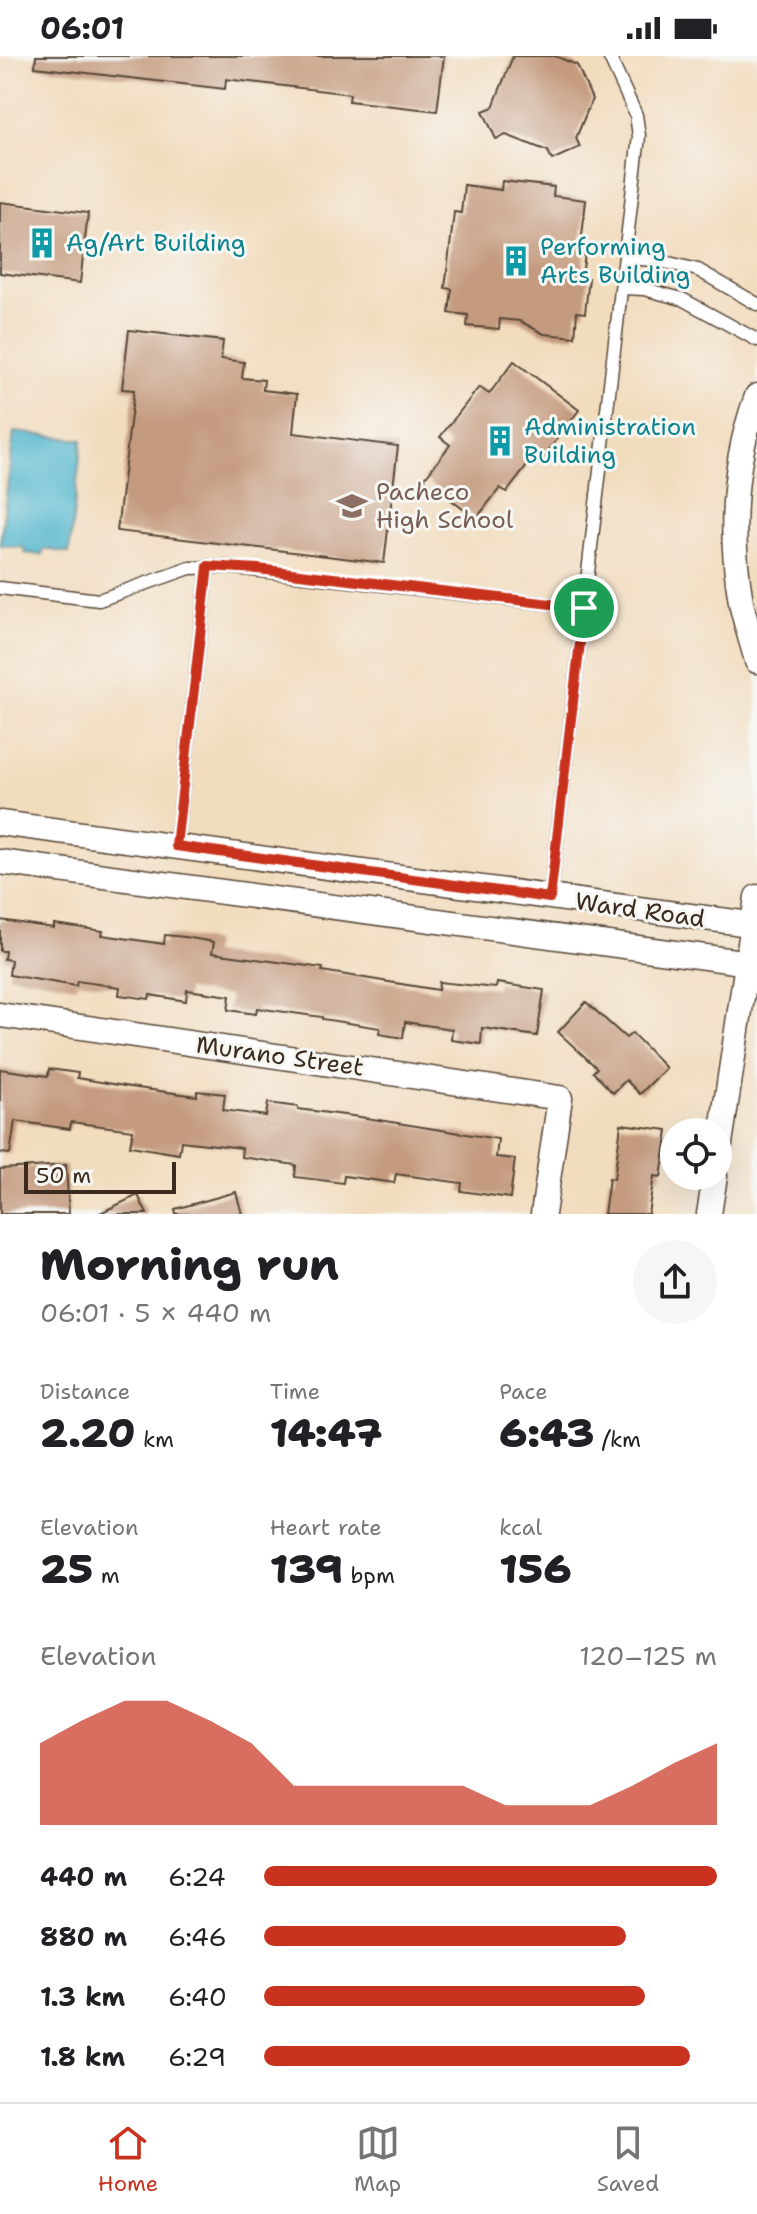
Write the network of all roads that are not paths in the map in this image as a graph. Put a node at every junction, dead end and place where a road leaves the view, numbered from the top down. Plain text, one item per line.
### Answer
1 (609, 56) edge
2 (625, 258) junction
3 (622, 288) junction
4 (757, 304) edge
5 (757, 340) edge
6 (757, 396) edge
7 (208, 566) junction
8 (0, 588) edge
9 (584, 608) junction
10 (757, 661) edge
11 (0, 823) edge
12 (176, 846) junction
13 (0, 862) edge
14 (757, 897) edge
15 (550, 898) junction
16 (755, 925) edge
17 (752, 963) edge
18 (0, 1015) edge
19 (725, 1118) edge
20 (713, 1190) edge
21 (543, 1214) edge
22 (709, 1214) edge

1 - 2 lane
2 - 3 lane
2 - 4 lane
3 - 5 lane
3 - 9 lane
6 - 10 street
7 - 8 lane
7 - 9 lane
7 - 12 lane
9 - 15 lane
11 - 12 street, Ward Road
12 - 15 street, Ward Road
13 - 17 street, Ward Road
14 - 16 street
15 - 16 street, Ward Road
16 - 17 street
17 - 19 street
18 - 21 street, Murano Street
20 - 22 street

